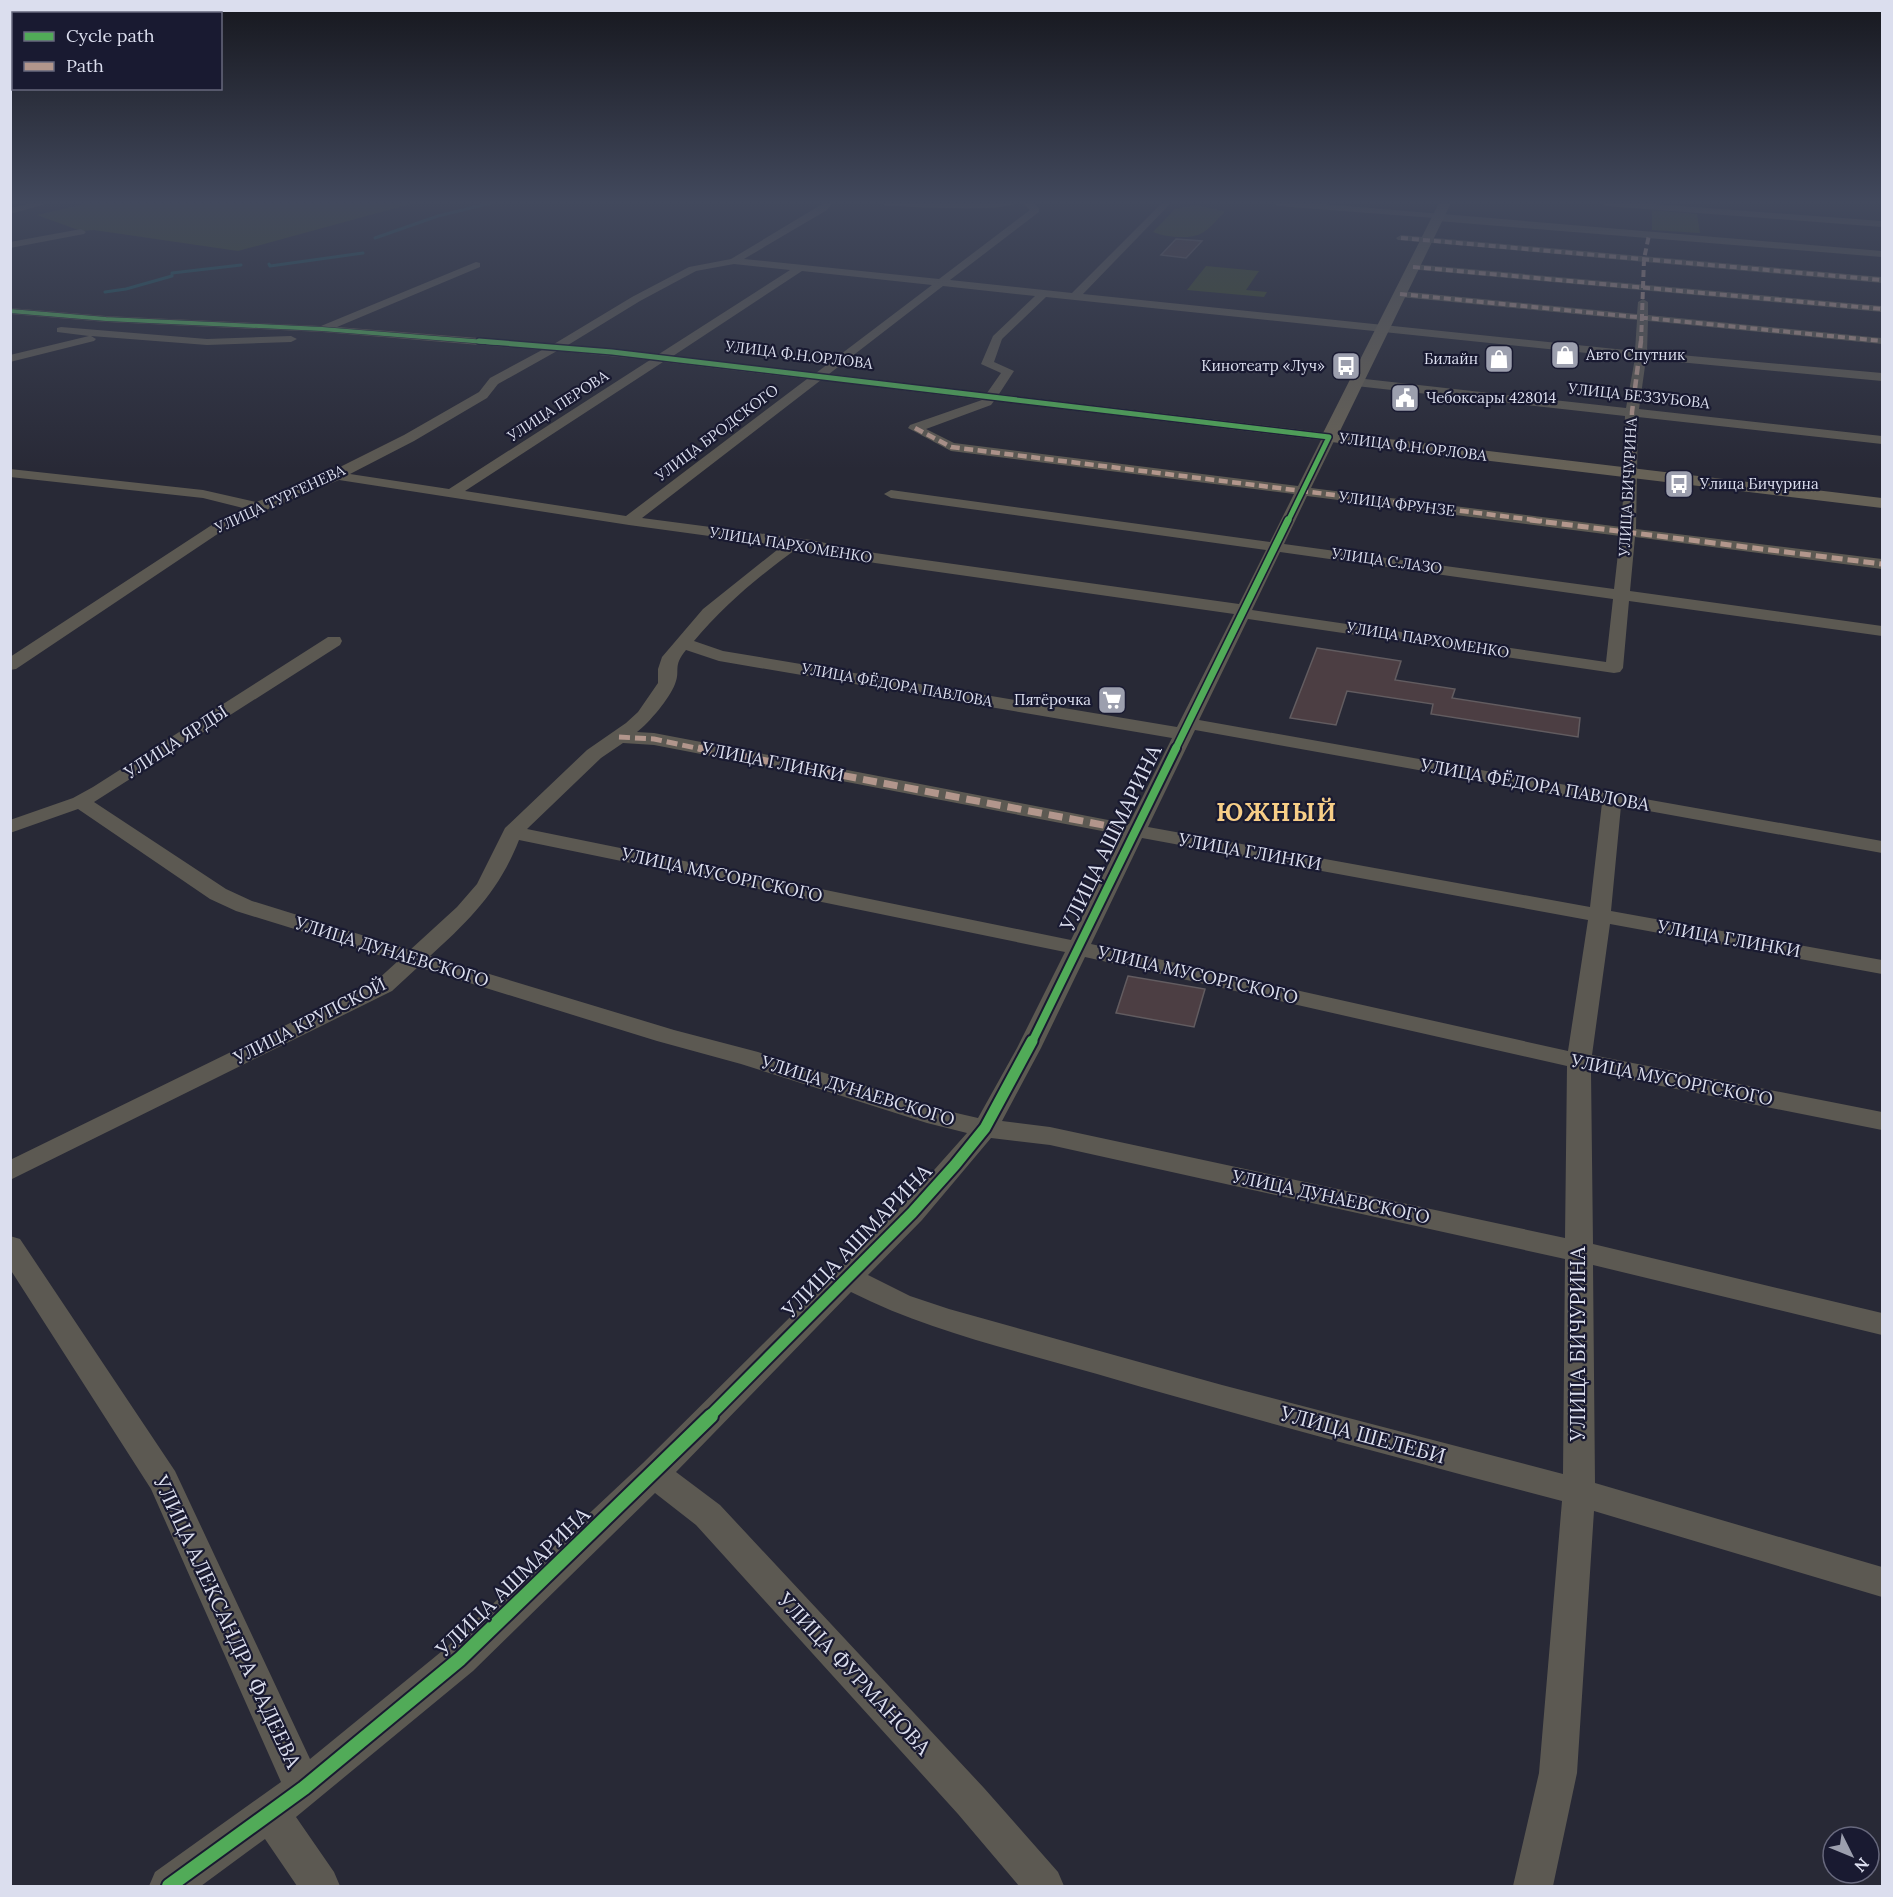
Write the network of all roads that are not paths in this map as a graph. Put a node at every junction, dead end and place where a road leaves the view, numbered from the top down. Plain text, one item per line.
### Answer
1 (412, 292) edge
2 (650, 292) edge
3 (764, 292) edge
4 (928, 292) edge
5 (1029, 292) edge
6 (1079, 292) edge
7 (1644, 292) edge
8 (1693, 292) edge
9 (1044, 293) junction
10 (1400, 294) joint
11 (1075, 296) junction
12 (10, 309) edge
13 (1882, 309) edge
14 (1641, 317) junction
15 (325, 328) junction
16 (1383, 328) junction
17 (50, 329) dead end
18 (106, 335) junction
19 (1882, 341) edge
20 (559, 346) junction
21 (1641, 354) junction
22 (666, 356) junction
23 (10, 359) edge
24 (820, 375) junction
25 (1882, 377) edge
26 (1356, 382) junction
27 (992, 395) junction
28 (1632, 412) junction
29 (1330, 435) junction
30 (1882, 440) edge
31 (1630, 471) junction
32 (10, 473) edge
33 (338, 476) junction
34 (454, 492) junction
35 (1302, 492) junction
36 (891, 494) dead end
37 (1882, 501) edge
38 (257, 507) junction
39 (629, 521) junction
40 (1628, 532) junction
41 (794, 544) junction
42 (1275, 546) junction
43 (1882, 564) edge
44 (1621, 594) junction
45 (1243, 611) junction
46 (1882, 630) edge
47 (334, 641) dead end
48 (684, 643) junction
49 (10, 665) edge
50 (1614, 668) joint
51 (1186, 728) junction
52 (619, 737) junction
53 (1612, 800) junction
54 (80, 802) junction
55 (10, 827) edge
56 (1135, 831) junction
57 (512, 832) junction
58 (1882, 847) edge
59 (1600, 916) junction
60 (1077, 948) junction
61 (413, 960) junction
62 (1882, 967) edge
63 (1579, 1062) junction
64 (1882, 1121) edge
65 (985, 1128) junction
66 (10, 1171) edge
67 (10, 1246) edge
68 (1578, 1251) junction
69 (848, 1278) junction
70 (1882, 1324) edge
71 (654, 1473) junction
72 (1579, 1492) junction
73 (1882, 1582) edge
74 (304, 1788) junction
75 (271, 1814) junction
76 (169, 1887) edge
77 (320, 1887) edge
78 (1044, 1887) edge
79 (1533, 1887) edge

1 - 15 street
2 - 20 street, УЛИЦА ТУРГЕНЕВА
3 - 22 street, УЛИЦА ПЕРОВА
4 - 24 street, УЛИЦА БРОДСКОГО
5 - 9 street
6 - 11 street
7 - 14 street, УЛИЦА БИЧУРИНА
8 - 13 street
9 - 11 street
9 - 27 street
10 - 14 street
10 - 16 main road, УЛИЦА АШМАРИНА
11 - 16 street
12 - 15 street, УЛИЦА Ф.Н.ОРЛОВА
14 - 19 street
14 - 21 street, УЛИЦА БИЧУРИНА
15 - 18 street
15 - 20 street, УЛИЦА Ф.Н.ОРЛОВА
16 - 21 street
16 - 26 main road, УЛИЦА АШМАРИНА
17 - 18 street
18 - 23 street
20 - 22 street, УЛИЦА Ф.Н.ОРЛОВА
20 - 33 street, УЛИЦА ТУРГЕНЕВА
21 - 25 street
21 - 28 street, УЛИЦА БИЧУРИНА
22 - 24 street, УЛИЦА Ф.Н.ОРЛОВА
22 - 34 street, УЛИЦА ПЕРОВА
24 - 27 street, УЛИЦА Ф.Н.ОРЛОВА
24 - 39 street, УЛИЦА БРОДСКОГО
26 - 28 street, УЛИЦА БЕЗЗУБОВА
26 - 29 main road, УЛИЦА АШМАРИНА
27 - 29 street, УЛИЦА Ф.Н.ОРЛОВА
27 - 35 street, УЛИЦА ФРУНЗЕ
28 - 30 street, УЛИЦА БЕЗЗУБОВА
28 - 31 street, УЛИЦА БИЧУРИНА
29 - 31 main road, УЛИЦА Ф.Н.ОРЛОВА
29 - 35 street, УЛИЦА АШМАРИНА
31 - 37 main road, УЛИЦА Ф.Н.ОРЛОВА
31 - 40 street, УЛИЦА БИЧУРИНА
32 - 38 street
33 - 34 street, УЛИЦА ПАРХОМЕНКО
33 - 38 street, УЛИЦА ТУРГЕНЕВА
34 - 39 street, УЛИЦА ПАРХОМЕНКО
35 - 40 street, УЛИЦА ФРУНЗЕ
35 - 42 street, УЛИЦА АШМАРИНА
36 - 42 street, УЛИЦА С.ЛАЗО
38 - 49 street, УЛИЦА ТУРГЕНЕВА
39 - 41 street, УЛИЦА ПАРХОМЕНКО
40 - 43 street, УЛИЦА ФРУНЗЕ
40 - 44 street, УЛИЦА БИЧУРИНА
41 - 45 street, УЛИЦА ПАРХОМЕНКО
41 - 48 street, УЛИЦА КРУПСКОЙ
42 - 44 street, УЛИЦА С.ЛАЗО
42 - 45 street, УЛИЦА АШМАРИНА
44 - 46 street, УЛИЦА С.ЛАЗО
44 - 50 street, УЛИЦА БИЧУРИНА
45 - 50 street, УЛИЦА ПАРХОМЕНКО
45 - 51 street, УЛИЦА АШМАРИНА
47 - 54 street, УЛИЦА ЯРДЫ
48 - 51 street, УЛИЦА ФЁДОРА ПАВЛОВА
48 - 52 street, УЛИЦА КРУПСКОЙ
51 - 53 street, УЛИЦА ФЁДОРА ПАВЛОВА
51 - 56 street, УЛИЦА АШМАРИНА
52 - 56 street, УЛИЦА ГЛИНКИ
52 - 57 street, УЛИЦА КРУПСКОЙ
53 - 58 street, УЛИЦА ФЁДОРА ПАВЛОВА
53 - 59 street, УЛИЦА БИЧУРИНА
54 - 55 street, УЛИЦА ЯРДЫ
54 - 61 street, УЛИЦА ДУНАЕВСКОГО
56 - 59 street, УЛИЦА ГЛИНКИ
56 - 60 street, УЛИЦА АШМАРИНА
57 - 60 street, УЛИЦА МУСОРГСКОГО
57 - 61 street, УЛИЦА КРУПСКОЙ
59 - 62 street, УЛИЦА ГЛИНКИ
59 - 63 street, УЛИЦА БИЧУРИНА
60 - 63 street, УЛИЦА МУСОРГСКОГО
60 - 65 street, УЛИЦА АШМАРИНА
61 - 65 street, УЛИЦА ДУНАЕВСКОГО
61 - 66 street, УЛИЦА КРУПСКОЙ
63 - 64 street, УЛИЦА МУСОРГСКОГО
63 - 68 street, УЛИЦА БИЧУРИНА
65 - 68 street, УЛИЦА ДУНАЕВСКОГО
65 - 69 street, УЛИЦА АШМАРИНА
67 - 74 street, УЛИЦА АЛЕКСАНДРА ФАДЕЕВА
68 - 70 street, УЛИЦА ДУНАЕВСКОГО
68 - 72 street, УЛИЦА БИЧУРИНА
69 - 71 street, УЛИЦА АШМАРИНА
69 - 72 street, УЛИЦА ШЕЛЕБИ
71 - 74 street, УЛИЦА АШМАРИНА
71 - 78 street, УЛИЦА ФУРМАНОВА
72 - 73 street, УЛИЦА ШЕЛЕБИ
72 - 79 street, УЛИЦА БИЧУРИНА
74 - 75 street, УЛИЦА АШМАРИНА
75 - 76 street, УЛИЦА АШМАРИНА
75 - 77 street

